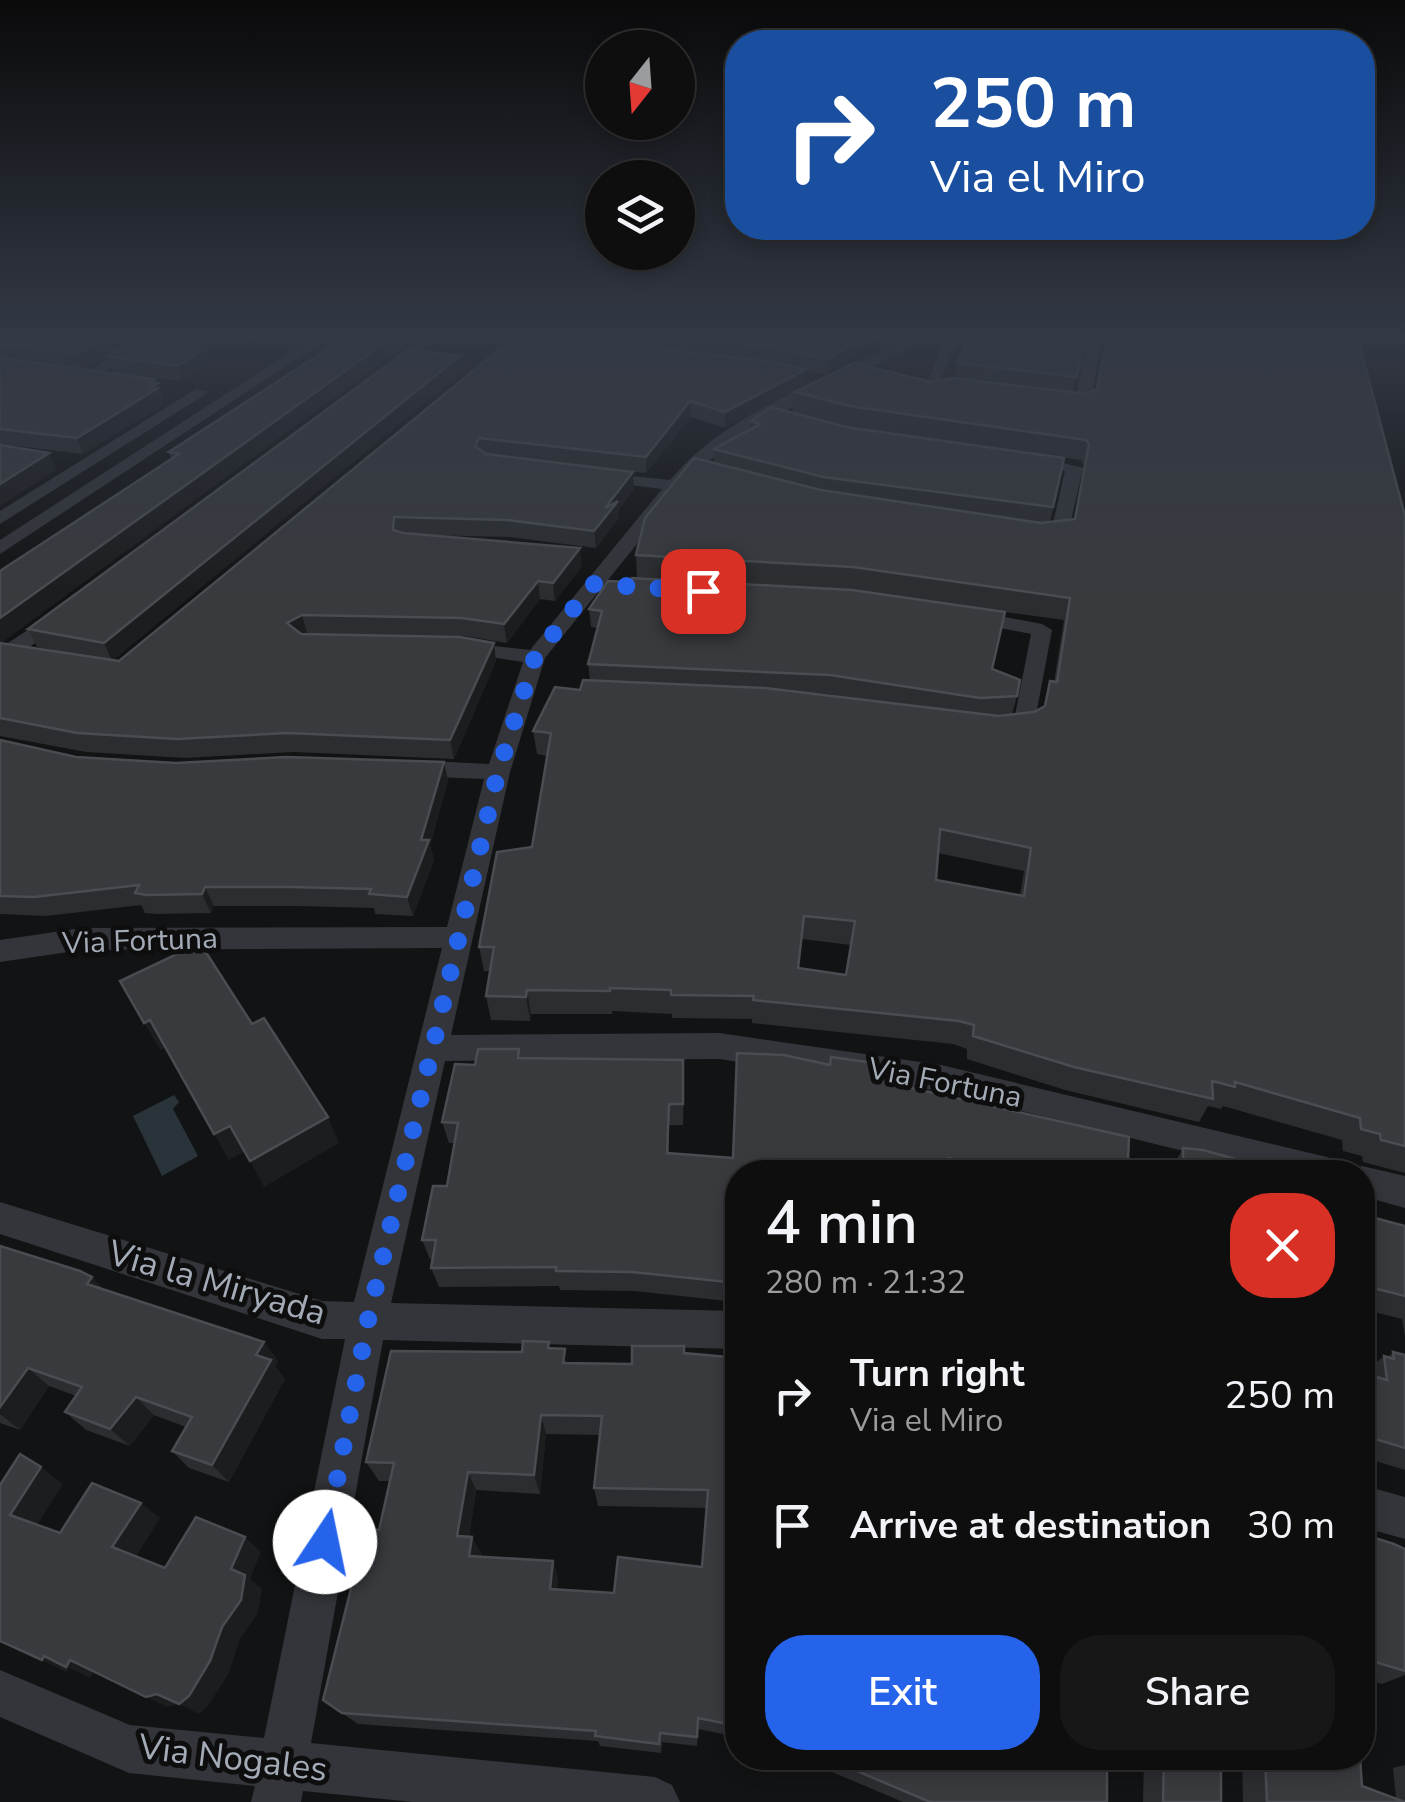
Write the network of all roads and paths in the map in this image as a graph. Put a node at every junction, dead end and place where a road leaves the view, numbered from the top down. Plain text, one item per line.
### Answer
1 (153, 423) edge
2 (190, 423) edge
3 (750, 423) edge
4 (1016, 458) edge
5 (55, 460) dead end
6 (86, 465) junction
7 (580, 474) edge
8 (690, 475) junction
9 (0, 518) edge
10 (1016, 532) edge
11 (0, 548) edge
12 (72, 606) edge
13 (941, 612) edge
14 (445, 646) edge
15 (535, 657) junction
16 (45, 659) edge
17 (976, 728) edge
18 (386, 768) edge
19 (498, 772) junction
20 (462, 937) junction
21 (0, 952) edge
22 (435, 1048) junction
23 (1278, 1160) edge
24 (1375, 1184) edge
25 (1405, 1192) edge
26 (0, 1218) edge
27 (368, 1320) junction
28 (725, 1330) edge
29 (1375, 1510) edge
30 (1405, 1518) edge
31 (0, 1692) edge
32 (279, 1783) edge
33 (655, 1802) edge

1 - 6 street
2 - 11 street
3 - 8 street
4 - 10 street
5 - 6 street
6 - 9 street
7 - 8 street
8 - 15 street
12 - 16 street
13 - 17 street
14 - 15 street
15 - 19 street
18 - 19 street
19 - 20 street
20 - 21 street, Via Fortuna
20 - 22 street
22 - 23 street, Via Fortuna
22 - 27 street
24 - 25 street
26 - 27 street, Via la Miryada
27 - 28 street, Via la Miryada
27 - 32 street
29 - 30 street
31 - 32 street, Via Nogales
32 - 33 street, Via Nogales

